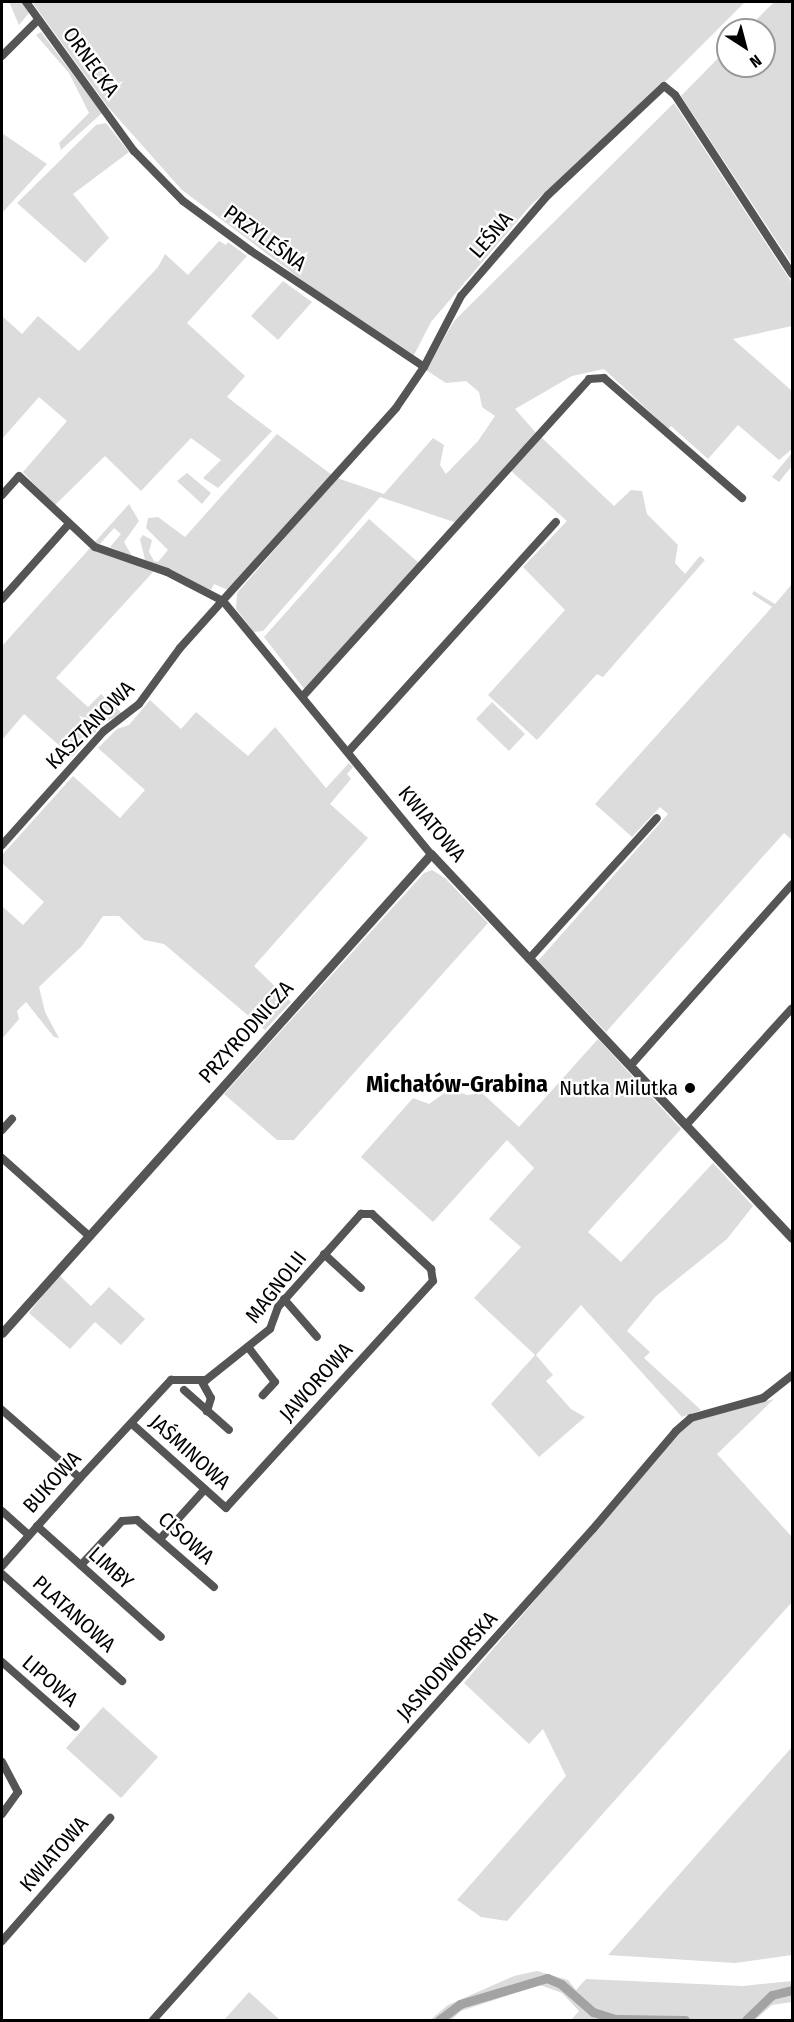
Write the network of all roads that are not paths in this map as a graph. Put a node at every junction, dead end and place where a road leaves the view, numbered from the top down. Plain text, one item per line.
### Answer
1 (26, 2) edge
2 (38, 20) junction
3 (2, 56) edge
4 (107, 113) joint
5 (792, 274) edge
6 (424, 367) junction
7 (2, 495) edge
8 (742, 498) dead end
9 (556, 522) dead end
10 (68, 525) junction
11 (2, 599) edge
12 (223, 601) junction
13 (303, 696) junction
14 (348, 752) junction
15 (657, 818) dead end
16 (2, 844) edge
17 (431, 854) junction
18 (792, 884) edge
19 (529, 959) junction
20 (792, 1008) edge
21 (630, 1065) junction
22 (12, 1119) dead end
23 (687, 1124) junction
24 (2, 1130) edge
25 (2, 1158) edge
26 (88, 1235) junction
27 (792, 1238) edge
28 (324, 1254) junction
29 (433, 1281) joint
30 (361, 1288) dead end
31 (284, 1299) junction
32 (2, 1333) edge
33 (317, 1337) dead end
34 (248, 1347) junction
35 (792, 1376) edge
36 (202, 1382) junction
37 (184, 1390) dead end
38 (263, 1395) dead end
39 (2, 1410) edge
40 (207, 1411) junction
41 (131, 1423) junction
42 (229, 1430) dead end
43 (80, 1478) junction
44 (205, 1489) junction
45 (226, 1508) joint
46 (2, 1511) edge
47 (37, 1526) junction
48 (29, 1535) junction
49 (160, 1539) junction
50 (81, 1565) junction
51 (2, 1566) edge
52 (2, 1574) edge
53 (214, 1587) dead end
54 (161, 1637) dead end
55 (2, 1664) edge
56 (122, 1681) dead end
57 (76, 1727) dead end
58 (2, 1762) edge
59 (2, 1814) edge
60 (110, 1818) dead end
61 (2, 1941) edge
62 (153, 2020) edge

1 - 2 street, ORNECKA
2 - 3 street
2 - 4 street, ORNECKA
4 - 6 street, PRZYLEŚNA
5 - 6 street, LEŚNA
6 - 12 street, LEŚNA
7 - 10 street, KWIATOWA
8 - 13 street
9 - 14 street
10 - 11 street
10 - 12 street, KWIATOWA
12 - 13 street, KWIATOWA
12 - 16 street, KASZTANOWA
13 - 14 street, KWIATOWA
14 - 17 street, KWIATOWA
15 - 19 street
17 - 19 street, KWIATOWA
17 - 26 street, PRZYRODNICZA
18 - 21 street
19 - 21 street, KWIATOWA
20 - 23 street
21 - 23 street, KWIATOWA
22 - 24 street
23 - 27 street, KWIATOWA
25 - 26 street
26 - 32 street, PRZYRODNICZA
28 - 29 street, MAGNOLII
28 - 30 street
28 - 31 street, MAGNOLII
29 - 45 street, JAWOROWA
31 - 33 street
31 - 34 street, MAGNOLII
34 - 36 street, MAGNOLII
34 - 38 street
35 - 62 street, JASNODWORSKA
36 - 40 street
36 - 41 street
37 - 40 street
39 - 43 street
40 - 42 street
41 - 43 street, BUKOWA
41 - 44 street, JAŚMINOWA
43 - 47 street, BUKOWA
44 - 45 street, JAŚMINOWA
44 - 49 street
46 - 48 street
47 - 48 street, BUKOWA
47 - 50 street, LIMBY
48 - 51 street, BUKOWA
49 - 50 street, CISOWA
49 - 53 street, CISOWA
50 - 54 street, LIMBY
52 - 56 street, PLATANOWA
55 - 57 street, LIPOWA
58 - 59 street
60 - 61 street, KWIATOWA

